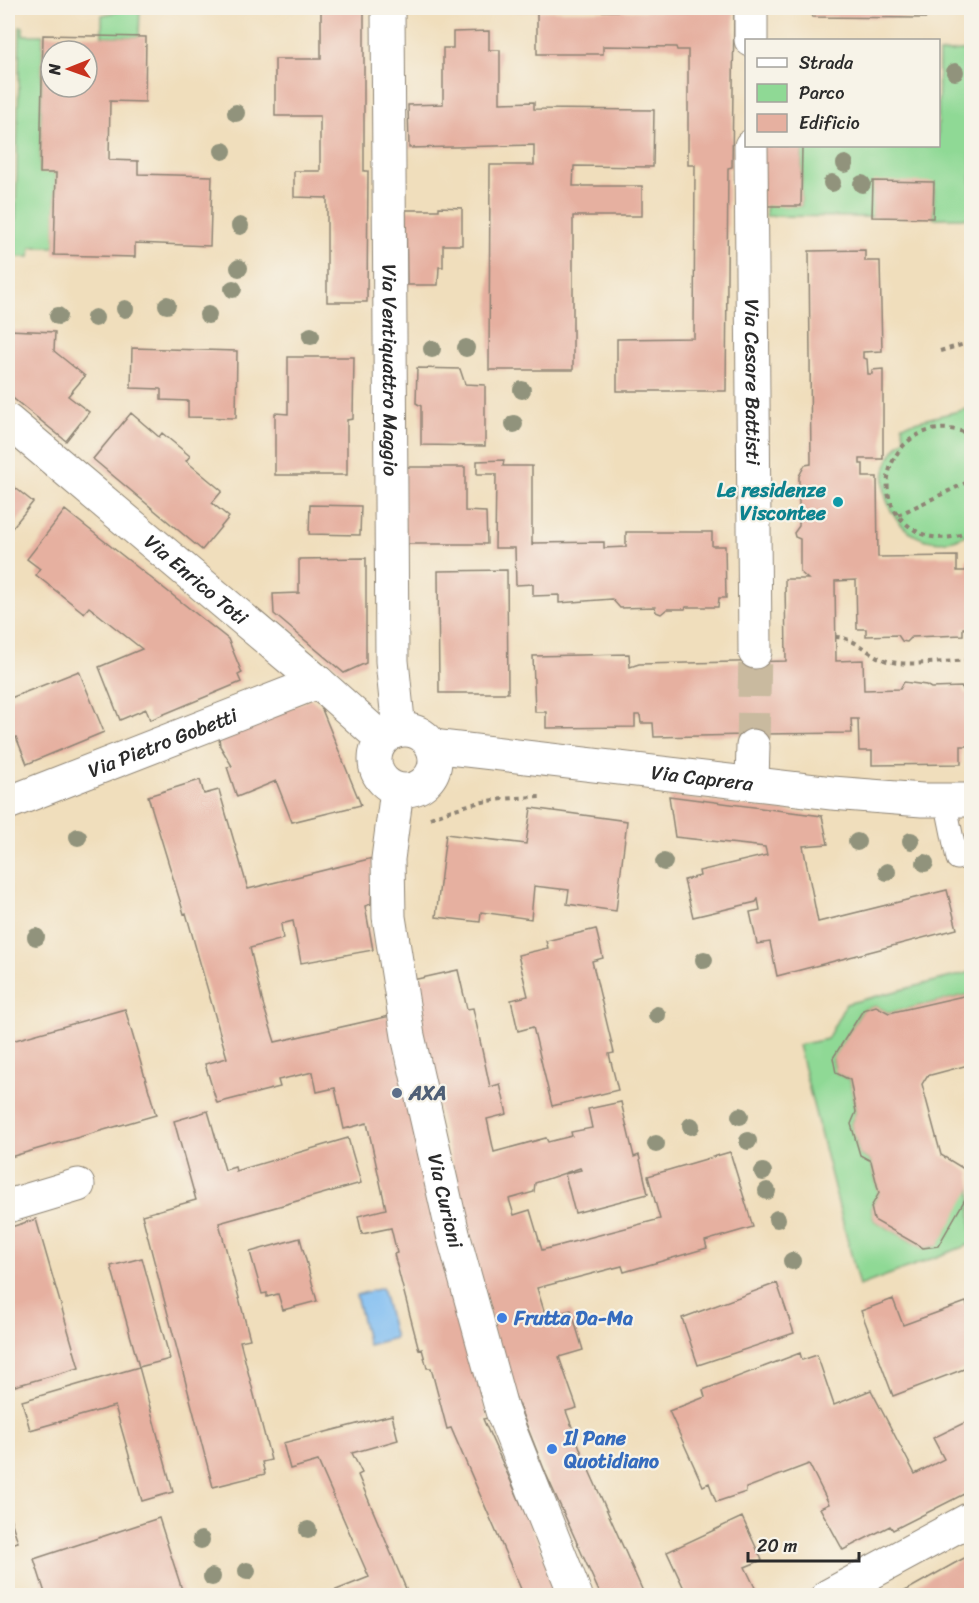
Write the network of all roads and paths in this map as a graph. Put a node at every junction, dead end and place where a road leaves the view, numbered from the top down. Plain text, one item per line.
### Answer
1 (388, 8) edge
2 (751, 8) edge
3 (751, 39) edge
4 (751, 147) edge
5 (972, 342) edge
6 (940, 351) dead end
7 (8, 421) edge
8 (972, 435) edge
9 (972, 480) edge
10 (898, 515) junction
11 (972, 530) edge
12 (835, 637) dead end
13 (755, 652) tunnel mouth
14 (972, 660) edge
15 (318, 682) junction
16 (390, 734) junction
17 (432, 746) junction
18 (753, 746) tunnel mouth
19 (752, 782) junction
20 (397, 790) junction
21 (548, 797) dead end
22 (958, 800) edge
23 (8, 804) edge
24 (957, 859) dead end
25 (388, 860) junction
26 (78, 1185) dead end
27 (8, 1206) edge
28 (972, 1518) edge
29 (576, 1596) edge
30 (828, 1596) edge

1 - 16 street, Via Ventiquattro Maggio
2 - 3 street
4 - 13 street, Via Cesare Battisti
5 - 6 path
7 - 15 street, Via Enrico Toti
8 - 10 path
9 - 10 path
10 - 11 path
12 - 14 path
15 - 16 street, Via Enrico Toti
15 - 23 street, Via Pietro Gobetti
16 - 17 street
16 - 20 street
17 - 19 street, Via Caprera
17 - 20 street
18 - 19 street
19 - 22 street, Via Caprera
20 - 25 street, Via Curioni
21 - 25 path
22 - 24 lane
25 - 29 street, Via Curioni
26 - 27 street
28 - 30 street

